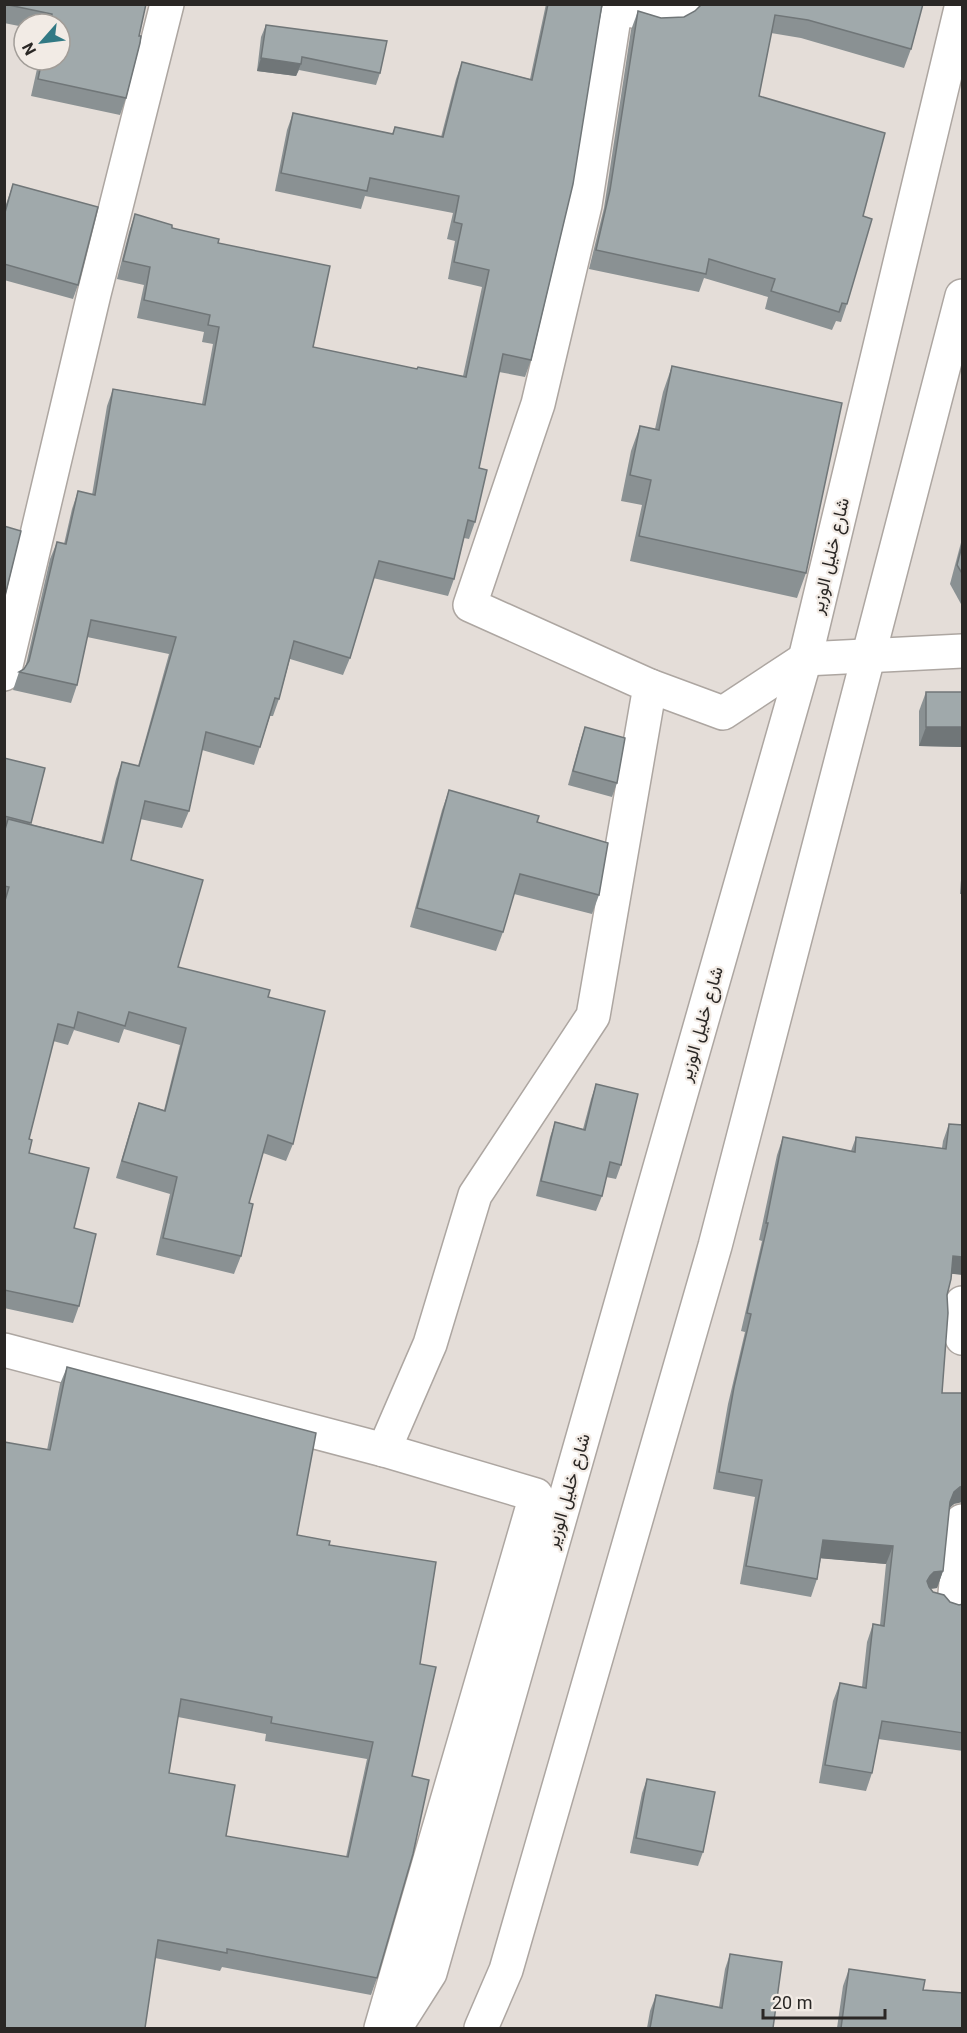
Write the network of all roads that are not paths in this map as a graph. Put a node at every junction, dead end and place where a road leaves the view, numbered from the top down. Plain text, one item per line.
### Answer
1 (167, 4) edge
2 (687, 4) edge
3 (962, 4) edge
4 (963, 296) edge
5 (963, 651) edge
6 (869, 656) junction
7 (805, 659) junction
8 (4, 674) edge
9 (650, 686) junction
10 (963, 1303) edge
11 (963, 1338) edge
12 (4, 1350) edge
13 (384, 1450) junction
14 (963, 1521) edge
15 (954, 1604) edge
16 (381, 2028) edge
17 (395, 2028) edge
18 (481, 2028) edge

1 - 8 street
2 - 9 street
3 - 7 street, شارع خليل الوزير
4 - 6 street
5 - 6 street
6 - 7 street
6 - 18 street
7 - 9 street
7 - 17 street, شارع خليل الوزير
9 - 13 street
10 - 11 street
12 - 13 street
13 - 16 street
14 - 15 street

